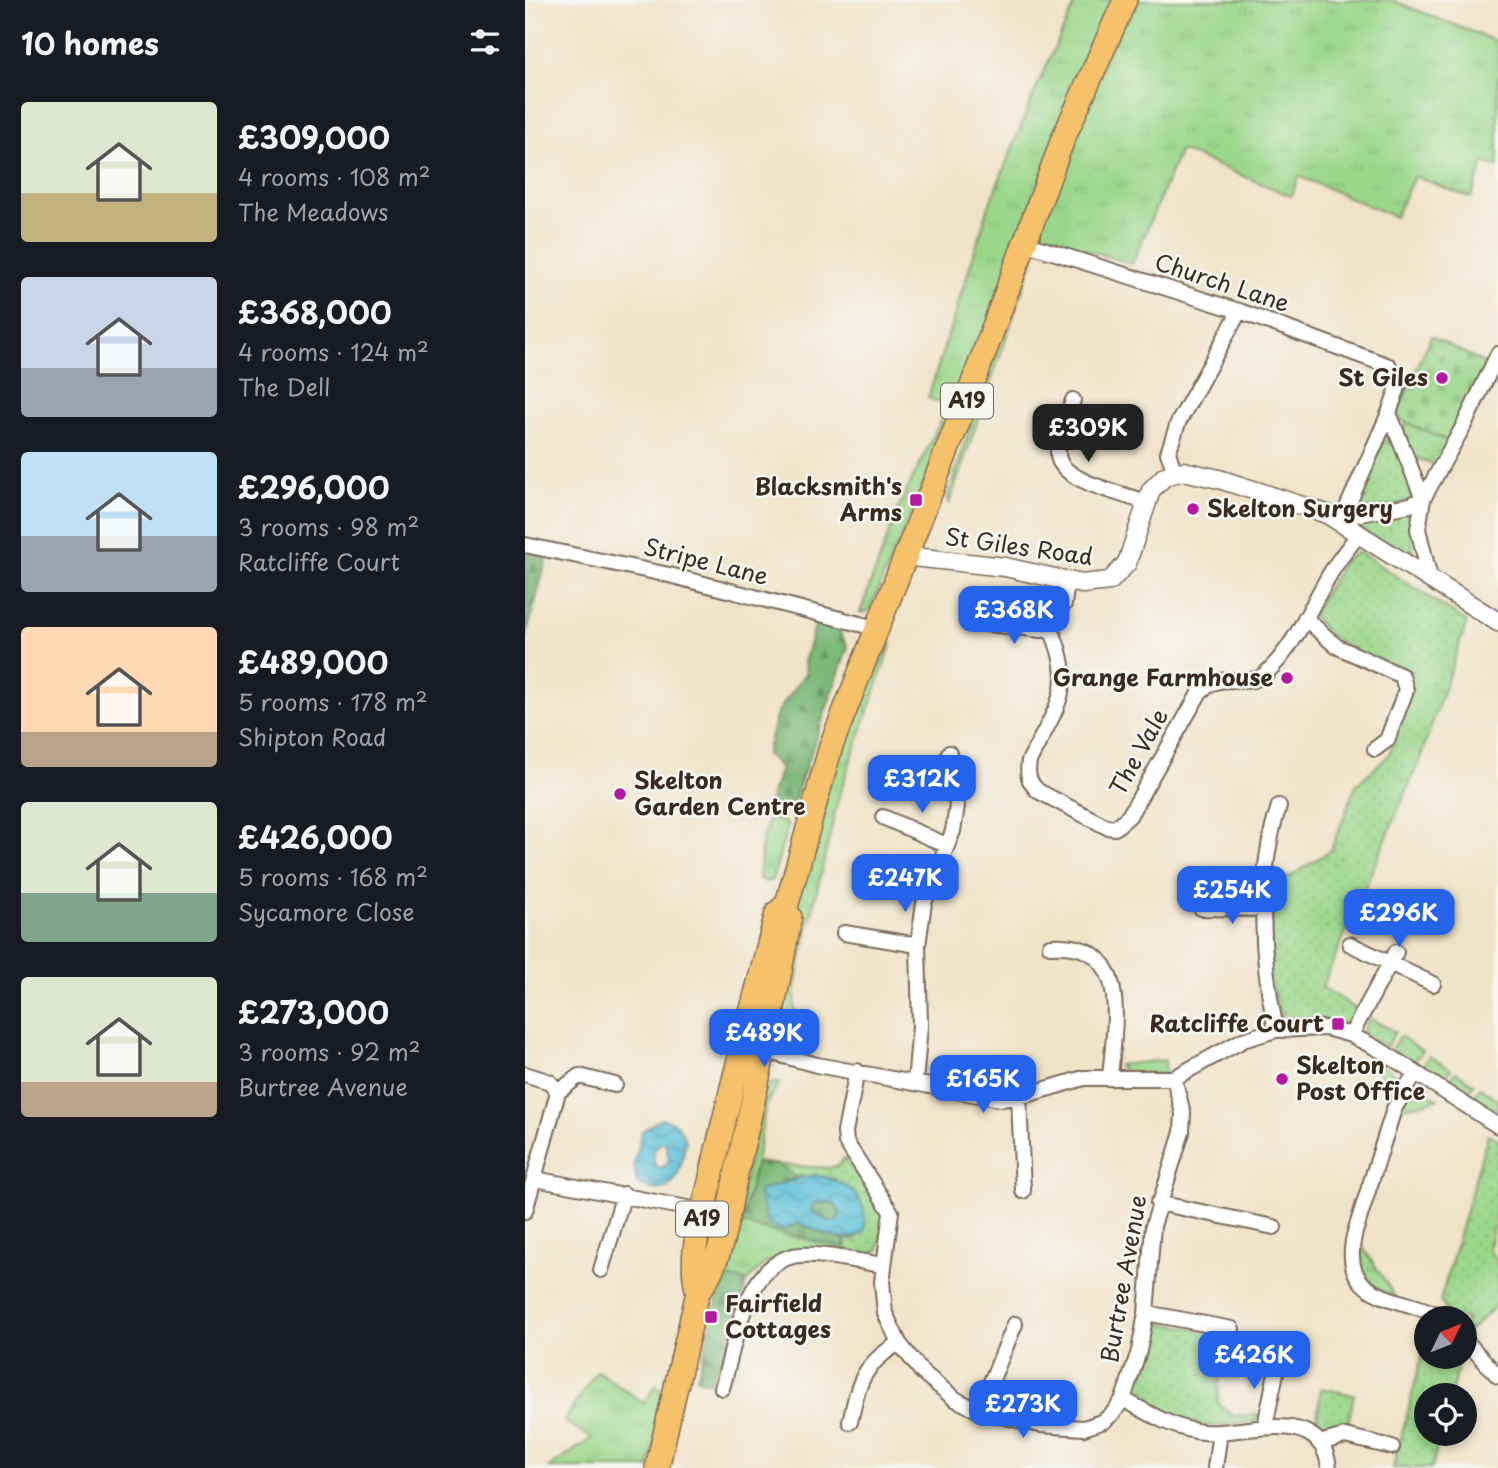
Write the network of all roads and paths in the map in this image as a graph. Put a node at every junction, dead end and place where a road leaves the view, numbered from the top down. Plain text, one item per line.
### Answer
1 (1125, 0) edge
2 (1024, 243) junction
3 (1239, 312) junction
4 (1498, 355) edge
5 (1073, 400) dead end
6 (1389, 413) junction
7 (1175, 472) junction
8 (1423, 499) junction
9 (1146, 502) junction
10 (1342, 519) junction
11 (1359, 534) junction
12 (525, 545) edge
13 (904, 556) junction
14 (1067, 582) junction
15 (1431, 582) junction
16 (1305, 618) junction
17 (970, 622) dead end
18 (1498, 622) edge
19 (1049, 625) junction
20 (875, 628) junction
21 (1375, 749) dead end
22 (949, 753) dead end
23 (1279, 806) dead end
24 (883, 817) dead end
25 (946, 845) junction
26 (787, 904) junction
27 (1201, 908) dead end
28 (1265, 909) junction
29 (844, 933) dead end
30 (1350, 944) dead end
31 (918, 945) junction
32 (1050, 946) dead end
33 (1394, 958) junction
34 (1433, 985) dead end
35 (1276, 1030) junction
36 (1352, 1035) junction
37 (743, 1045) junction
38 (765, 1051) junction
39 (857, 1071) junction
40 (1415, 1073) junction
41 (525, 1074) edge
42 (1110, 1077) junction
43 (1174, 1077) junction
44 (915, 1083) junction
45 (615, 1085) dead end
46 (558, 1092) junction
47 (1019, 1097) junction
48 (1498, 1126) edge
49 (535, 1179) junction
50 (1023, 1191) dead end
51 (624, 1194) junction
52 (1158, 1203) junction
53 (525, 1211) edge
54 (703, 1211) junction
55 (727, 1216) junction
56 (1273, 1227) dead end
57 (884, 1265) junction
58 (601, 1270) dead end
59 (698, 1292) junction
60 (1414, 1308) edge
61 (1146, 1313) junction
62 (1015, 1324) dead end
63 (1231, 1329) dead end
64 (899, 1343) junction
65 (1477, 1352) edge
66 (1278, 1363) dead end
67 (1498, 1376) edge
68 (722, 1388) dead end
69 (1123, 1399) junction
70 (979, 1411) junction
71 (850, 1422) dead end
72 (1265, 1426) junction
73 (1220, 1432) junction
74 (1319, 1443) junction
75 (1392, 1447) dead end
76 (657, 1468) edge
77 (1215, 1468) edge
78 (1329, 1468) edge

1 - 2 highway, A19
2 - 3 street, Church Lane
2 - 13 highway, A19
3 - 6 street, Church Lane
3 - 7 street
4 - 8 street
5 - 9 street
6 - 8 street
6 - 10 street
7 - 9 street, St Giles Road
7 - 10 street
8 - 10 street
8 - 15 street
9 - 14 street, St Giles Road
10 - 11 street
11 - 15 street
11 - 16 street
12 - 20 street, Stripe Lane
13 - 14 street, St Giles Road
13 - 20 highway, A19
14 - 19 street
15 - 18 street
16 - 19 street, The Vale
16 - 21 street
17 - 19 street
20 - 26 highway, A19
22 - 25 street
23 - 28 street
24 - 25 street
25 - 31 street
26 - 37 highway, A19
26 - 38 highway, A19
27 - 28 street
28 - 35 street
29 - 31 street
30 - 33 street
31 - 44 street
32 - 42 street
33 - 34 street
33 - 36 street
35 - 36 street
35 - 43 street
36 - 40 street
37 - 38 street
37 - 54 highway, A19
38 - 39 street
38 - 55 highway, A19
39 - 44 street
39 - 57 street, Burtree Avenue
40 - 48 street
40 - 60 street
41 - 46 street
42 - 43 street
42 - 47 street
43 - 52 street, Burtree Avenue
44 - 47 street
45 - 46 street
46 - 49 street
47 - 50 street
49 - 51 street
49 - 53 street
51 - 54 street
51 - 58 street
52 - 56 street
52 - 61 street, Burtree Avenue
54 - 55 street
54 - 59 highway, A19
55 - 59 highway, A19
57 - 64 street, Burtree Avenue
57 - 68 street
59 - 76 highway, A19
61 - 63 street
61 - 69 street, Burtree Avenue
62 - 70 street
64 - 70 street, Burtree Avenue
64 - 71 street
65 - 67 street
66 - 72 street
69 - 70 street, Burtree Avenue
69 - 73 street
72 - 73 street
72 - 74 street
73 - 77 street
74 - 75 street
74 - 78 street

